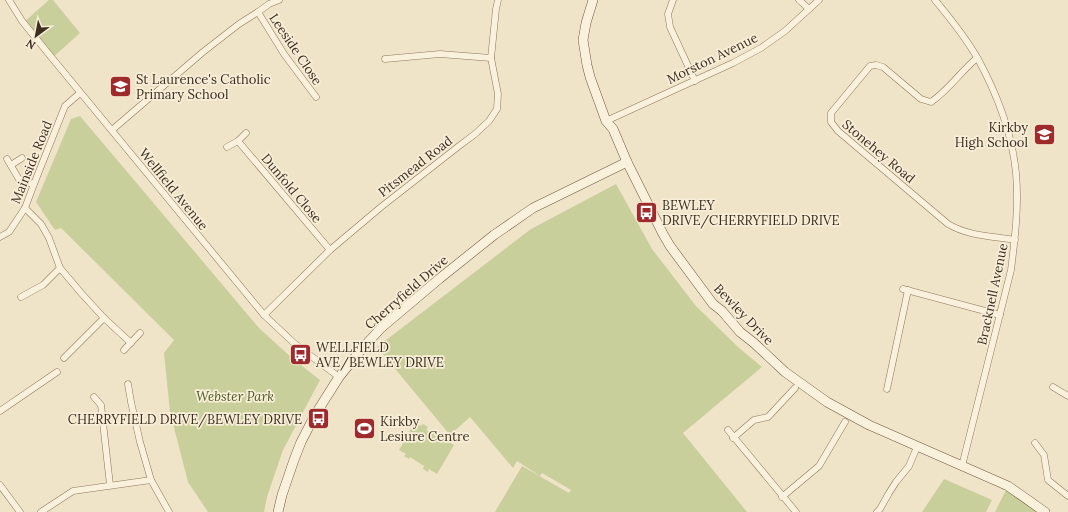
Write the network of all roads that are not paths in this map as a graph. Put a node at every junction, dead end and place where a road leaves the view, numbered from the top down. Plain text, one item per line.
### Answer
1 (9, 0) edge
2 (279, 0) edge
3 (498, 0) edge
4 (593, 0) edge
5 (673, 0) edge
6 (799, 0) edge
7 (819, 0) edge
8 (935, 0) edge
9 (267, 2) edge
10 (809, 9) junction
11 (258, 12) junction
12 (491, 58) junction
13 (977, 58) junction
14 (385, 59) dead end
15 (695, 81) junction
16 (80, 93) junction
17 (316, 98) dead end
18 (606, 122) junction
19 (112, 130) junction
20 (246, 133) dead end
21 (238, 141) junction
22 (227, 147) dead end
23 (22, 158) dead end
24 (627, 162) junction
25 (34, 184) junction
26 (25, 208) junction
27 (0, 237) edge
28 (1015, 240) junction
29 (330, 250) junction
30 (60, 268) junction
31 (22, 298) dead end
32 (264, 315) junction
33 (1000, 315) junction
34 (104, 318) junction
35 (140, 333) dead end
36 (130, 342) junction
37 (124, 350) dead end
38 (64, 358) dead end
39 (57, 372) dead end
40 (339, 377) junction
41 (128, 384) dead end
42 (1053, 387) dead end
43 (794, 388) dead end
44 (887, 389) dead end
45 (1068, 396) edge
46 (94, 397) dead end
47 (0, 411) edge
48 (845, 422) dead end
49 (728, 430) dead end
50 (734, 438) junction
51 (1035, 443) dead end
52 (918, 447) junction
53 (962, 466) junction
54 (151, 480) junction
55 (1048, 480) junction
56 (1041, 484) dead end
57 (0, 485) edge
58 (110, 485) junction
59 (1068, 496) edge
60 (782, 497) junction
61 (20, 512) edge
62 (41, 512) edge
63 (169, 512) edge
64 (278, 512) edge
65 (796, 512) edge
66 (877, 512) edge
67 (1045, 512) edge

1 - 16 street, Wellfield Avenue
2 - 9 street
3 - 12 street, Pitsmead Road
4 - 18 street, Bewley Drive
5 - 15 street
6 - 10 street
7 - 10 street, Morston Avenue
8 - 13 street, Bracknell Avenue
9 - 11 street
10 - 15 street, Morston Avenue
11 - 17 street, Leeside Close
11 - 19 street
12 - 14 street
12 - 29 street, Pitsmead Road
13 - 28 street, Bracknell Avenue
13 - 28 street, Stonehey Road
15 - 18 street, Morston Avenue
16 - 19 street, Wellfield Avenue
16 - 25 street, Mainside Road
18 - 24 street, Bewley Drive
19 - 32 street, Wellfield Avenue
20 - 21 street
21 - 22 street
21 - 29 street, Dunfold Close
23 - 25 street
24 - 40 street, Cherryfield Drive
24 - 52 street, Bewley Drive
25 - 26 street, Mainside Road
26 - 27 street, Mainside Road
26 - 30 street
28 - 33 street, Bracknell Avenue
29 - 32 street, Pitsmead Road
30 - 31 street
30 - 34 street
32 - 40 street, Wellfield Avenue
33 - 44 street
33 - 53 street, Bracknell Avenue
34 - 36 street
34 - 38 street
35 - 36 street
36 - 37 street
39 - 47 street
40 - 64 street, Cherryfield Drive
41 - 54 street
42 - 45 street
43 - 50 street
46 - 58 street
48 - 60 street
49 - 50 street
50 - 60 street
51 - 55 street
52 - 53 street, Bewley Drive
52 - 66 street
53 - 67 street, Bewley Drive
54 - 58 street
54 - 63 street
55 - 56 street
55 - 59 street
57 - 61 street
58 - 62 street
60 - 65 street

